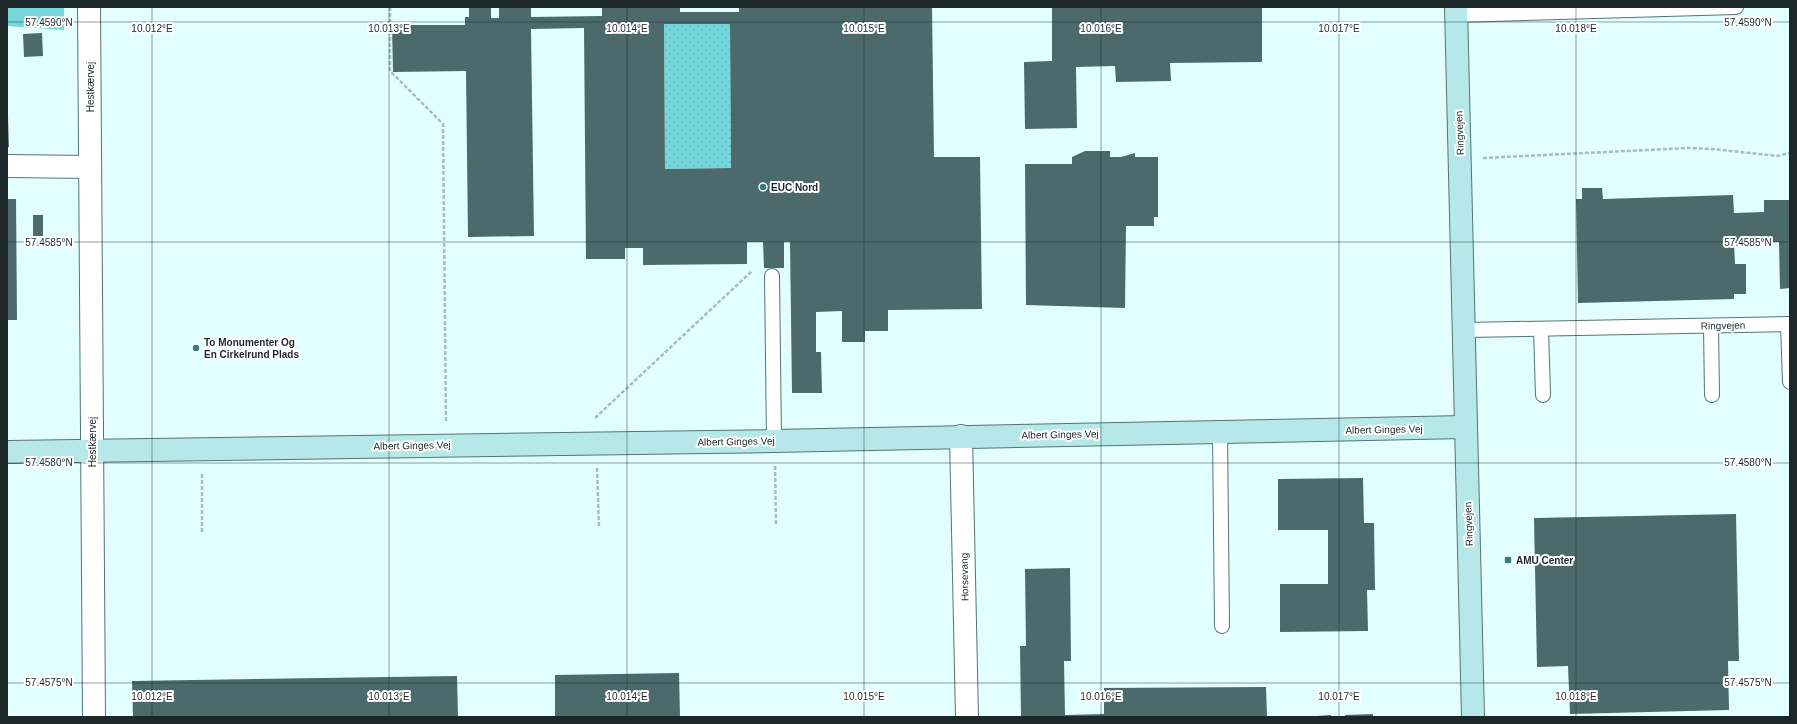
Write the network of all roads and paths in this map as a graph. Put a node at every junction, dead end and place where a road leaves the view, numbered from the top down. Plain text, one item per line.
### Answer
1 (89, 7) edge
2 (390, 7) edge
3 (1736, 7) edge
4 (1532, 10) edge
5 (1456, 11) edge
6 (1790, 153) edge
7 (1460, 159) junction
8 (7, 166) edge
9 (90, 167) junction
10 (772, 276) joint
11 (1789, 324) edge
12 (1710, 326) junction
13 (1541, 329) junction
14 (1465, 330) junction
15 (1790, 382) edge
16 (1543, 395) dead end
17 (1712, 395) dead end
18 (1465, 427) junction
19 (1220, 432) junction
20 (961, 436) junction
21 (774, 441) junction
22 (569, 443) junction
23 (596, 443) junction
24 (446, 445) junction
25 (202, 449) junction
26 (92, 451) junction
27 (7, 452) edge
28 (776, 525) dead end
29 (599, 528) dead end
30 (202, 534) dead end
31 (1222, 626) dead end
32 (94, 717) edge
33 (967, 717) edge
34 (1473, 717) edge

1 - 9 street, Hestkærvej
2 - 24 path
3 - 4 lane
4 - 5 lane
5 - 7 street, Ringvejen
6 - 7 path
7 - 14 street, Ringvejen
8 - 9 street
9 - 26 street, Hestkærvej
10 - 21 lane
10 - 22 path
11 - 12 lane, Ringvejen
11 - 15 lane
12 - 13 lane, Ringvejen
12 - 17 lane
13 - 14 lane, Ringvejen
13 - 16 lane
14 - 18 street, Ringvejen
18 - 19 street, Albert Ginges Vej
18 - 34 street, Ringvejen
19 - 20 street, Albert Ginges Vej
19 - 31 lane
20 - 21 street, Albert Ginges Vej
20 - 33 street, Horsevang
21 - 23 street, Albert Ginges Vej
21 - 28 path
22 - 23 street, Albert Ginges Vej
22 - 24 street, Albert Ginges Vej
23 - 29 path
24 - 25 street, Albert Ginges Vej
25 - 26 street, Albert Ginges Vej
25 - 30 path
26 - 27 street, Albert Ginges Vej
26 - 32 street, Hestkærvej

